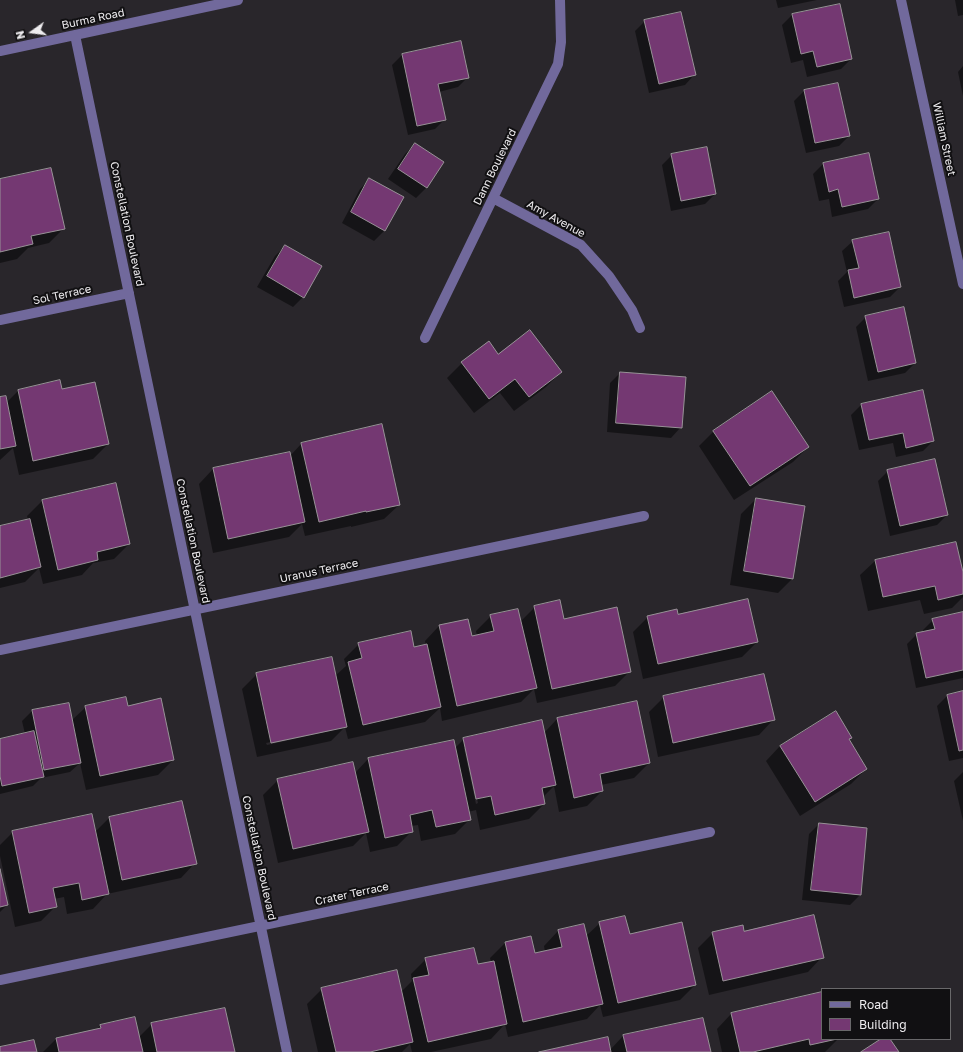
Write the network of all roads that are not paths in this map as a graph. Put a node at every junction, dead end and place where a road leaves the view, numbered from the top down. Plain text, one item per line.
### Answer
1 (238, 0) edge
2 (560, 0) edge
3 (902, 0) edge
4 (75, 35) junction
5 (0, 51) edge
6 (492, 198) junction
7 (963, 284) edge
8 (129, 293) junction
9 (0, 320) edge
10 (640, 328) dead end
11 (425, 338) dead end
12 (644, 516) dead end
13 (195, 609) junction
14 (0, 650) edge
15 (710, 832) dead end
16 (261, 925) junction
17 (0, 980) edge
18 (287, 1052) edge

1 - 4 street, Burma Road
2 - 6 street, Dann Boulevard
3 - 7 street, William Street
4 - 5 street, Burma Road
4 - 8 street, Constellation Boulevard
6 - 10 street, Amy Avenue
6 - 11 street, Dann Boulevard
8 - 9 street, Sol Terrace
8 - 13 street, Constellation Boulevard
12 - 13 street, Uranus Terrace
13 - 14 street, Uranus Terrace
13 - 16 street, Constellation Boulevard
15 - 16 street, Crater Terrace
16 - 17 street, Crater Terrace
16 - 18 street, Constellation Boulevard

